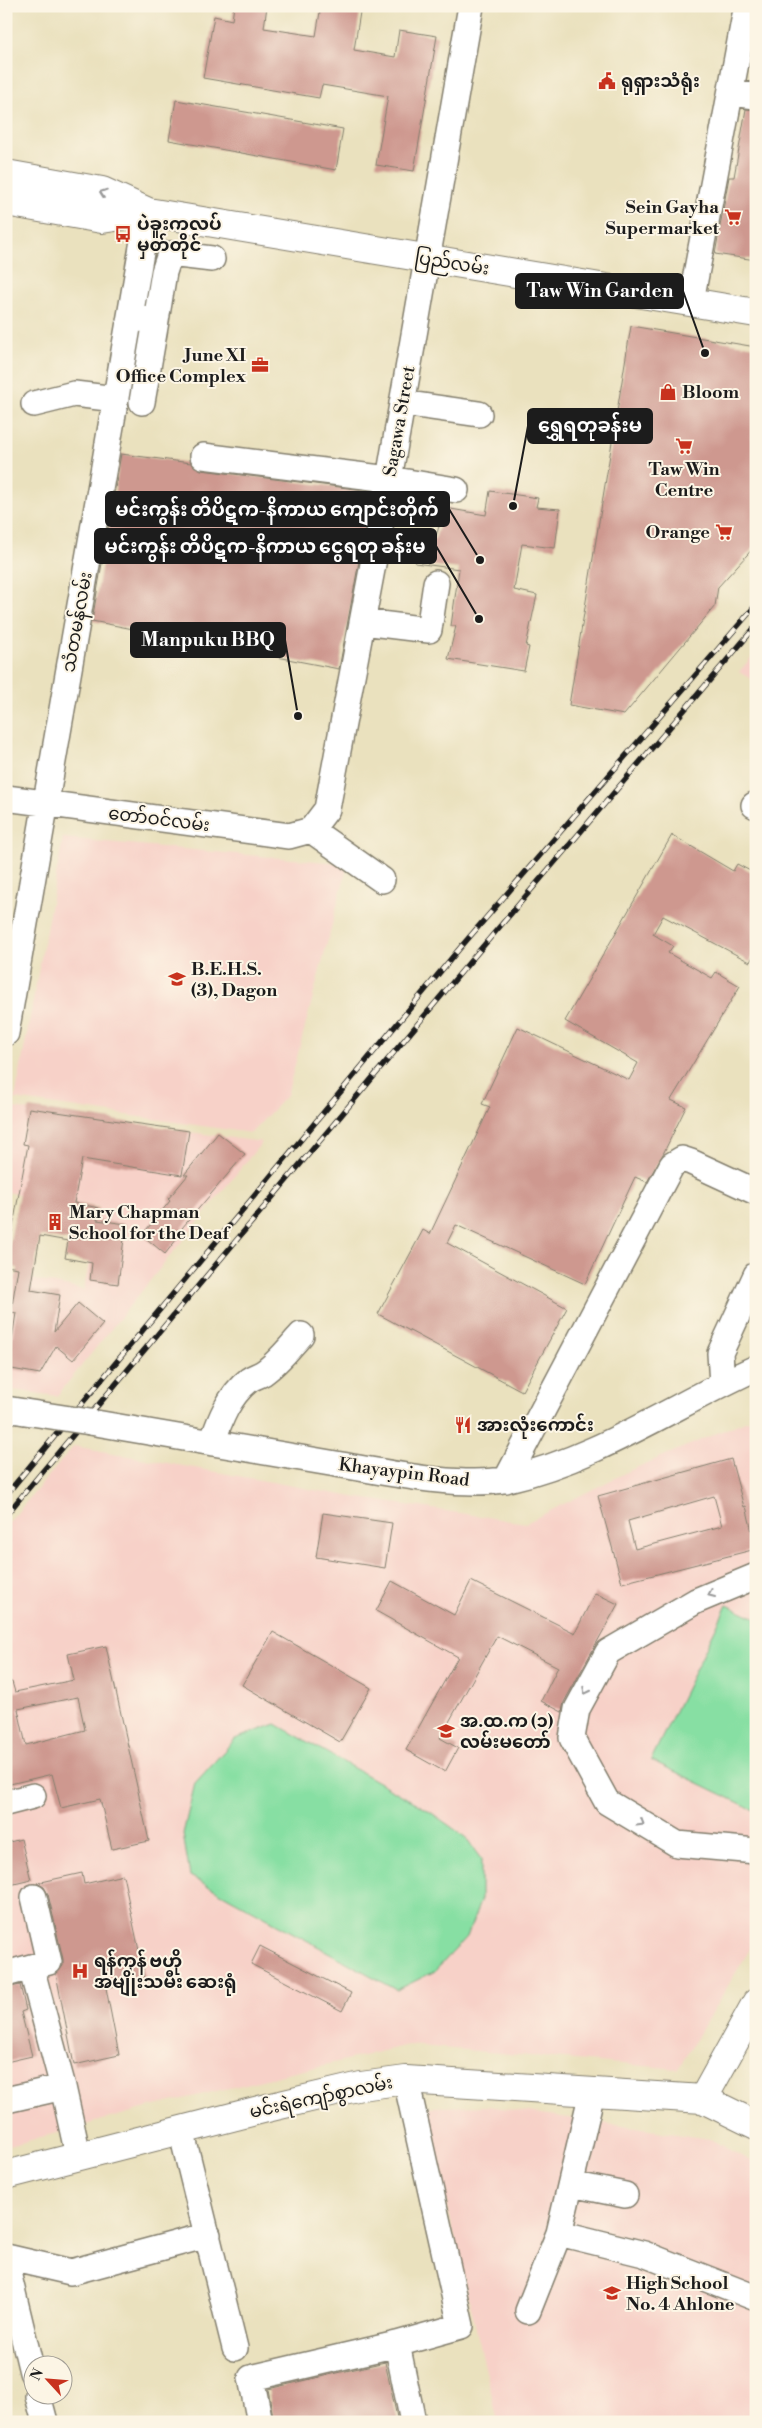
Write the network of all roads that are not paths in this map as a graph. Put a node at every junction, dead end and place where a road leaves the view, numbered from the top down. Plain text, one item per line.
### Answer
1 (471, 6) edge
2 (756, 11) edge
3 (731, 93) junction
4 (756, 96) edge
5 (6, 174) edge
6 (6, 202) edge
7 (148, 212) junction
8 (212, 259) dead end
9 (426, 259) junction
10 (691, 301) junction
11 (756, 313) edge
12 (130, 317) junction
13 (156, 321) junction
14 (116, 399) junction
15 (142, 402) dead end
16 (402, 403) junction
17 (34, 404) dead end
18 (478, 414) dead end
19 (203, 456) dead end
20 (389, 479) junction
21 (456, 490) dead end
22 (436, 583) dead end
23 (363, 622) junction
24 (6, 798) edge
25 (44, 805) junction
26 (311, 830) junction
27 (382, 880) dead end
28 (7, 1023) edge
29 (756, 1192) edge
30 (756, 1276) edge
31 (301, 1335) dead end
32 (756, 1368) edge
33 (722, 1384) junction
34 (16, 1410) edge
35 (212, 1443) junction
36 (506, 1480) junction
37 (756, 1576) edge
38 (33, 1796) dead end
39 (6, 1803) edge
40 (756, 1851) edge
41 (34, 1897) dead end
42 (31, 1967) junction
43 (6, 1974) edge
44 (756, 2003) edge
45 (406, 2080) junction
46 (63, 2087) junction
47 (592, 2092) junction
48 (703, 2098) junction
49 (6, 2100) edge
50 (756, 2125) edge
51 (181, 2130) junction
52 (78, 2155) junction
53 (6, 2175) edge
54 (571, 2184) junction
55 (625, 2194) dead end
56 (559, 2233) junction
57 (208, 2235) junction
58 (6, 2257) edge
59 (6, 2264) edge
60 (756, 2298) edge
61 (528, 2311) dead end
62 (397, 2344) junction
63 (236, 2348) dead end
64 (28, 2356) edge
65 (40, 2406) edge
66 (405, 2420) edge
67 (44, 2422) edge
68 (260, 2422) edge

1 - 9 street, Sagawa Street
2 - 3 street
3 - 4 street
3 - 10 street
7 -> 5 main road, ပြည်လမ်း
6 - 7 main road, ပြည်လမ်း
7 - 9 main road, ပြည်လမ်း
7 - 12 street, သံတမန်လမ်း
8 - 13 street
9 - 10 main road, ပြည်လမ်း
9 - 16 street, Sagawa Street
10 - 11 main road, ပြည်လမ်း
12 - 13 street
12 - 14 street, သံတမန်လမ်း
13 - 15 street
14 - 17 street
14 - 25 street, သံတမန်လမ်း
16 - 18 street
16 - 20 street, Sagawa Street
19 - 20 street
20 - 21 street
20 - 23 street, Sagawa Street
22 - 23 street
23 - 26 street, Sagawa Street
24 - 25 street, တော်ဝင်လမ်း
25 - 26 street, တော်ဝင်လမ်း
25 - 28 street, သံတမန်လမ်း
26 - 27 street
29 - 36 street
30 - 33 street
31 - 35 street
32 - 33 street, Khayaypin Road
33 - 36 street, Khayaypin Road
34 - 35 street, Khayaypin Road, bridge
35 - 36 street, Khayaypin Road
37 -> 40 street
38 - 39 street
41 - 42 street
42 - 43 street
42 - 46 street
44 - 48 main road
45 - 47 main road, မင်းရဲကျော်စွာလမ်း
45 - 51 main road, မင်းရဲကျော်စွာလမ်း
45 - 62 street
46 - 49 street
46 - 52 street
47 - 48 main road, မင်းရဲကျော်စွာလမ်း
47 - 54 street
48 - 50 main road, မင်းရဲကျော်စွာလမ်း
51 - 52 main road, မင်းရဲကျော်စွာလမ်း
51 - 57 street
52 - 53 main road, မင်းရဲကျော်စွာလမ်း
54 - 55 street
54 - 56 street
56 - 60 street
56 - 61 street
57 - 58 street
57 - 63 street
59 - 64 street
62 - 66 street
62 - 68 street
65 - 67 street

